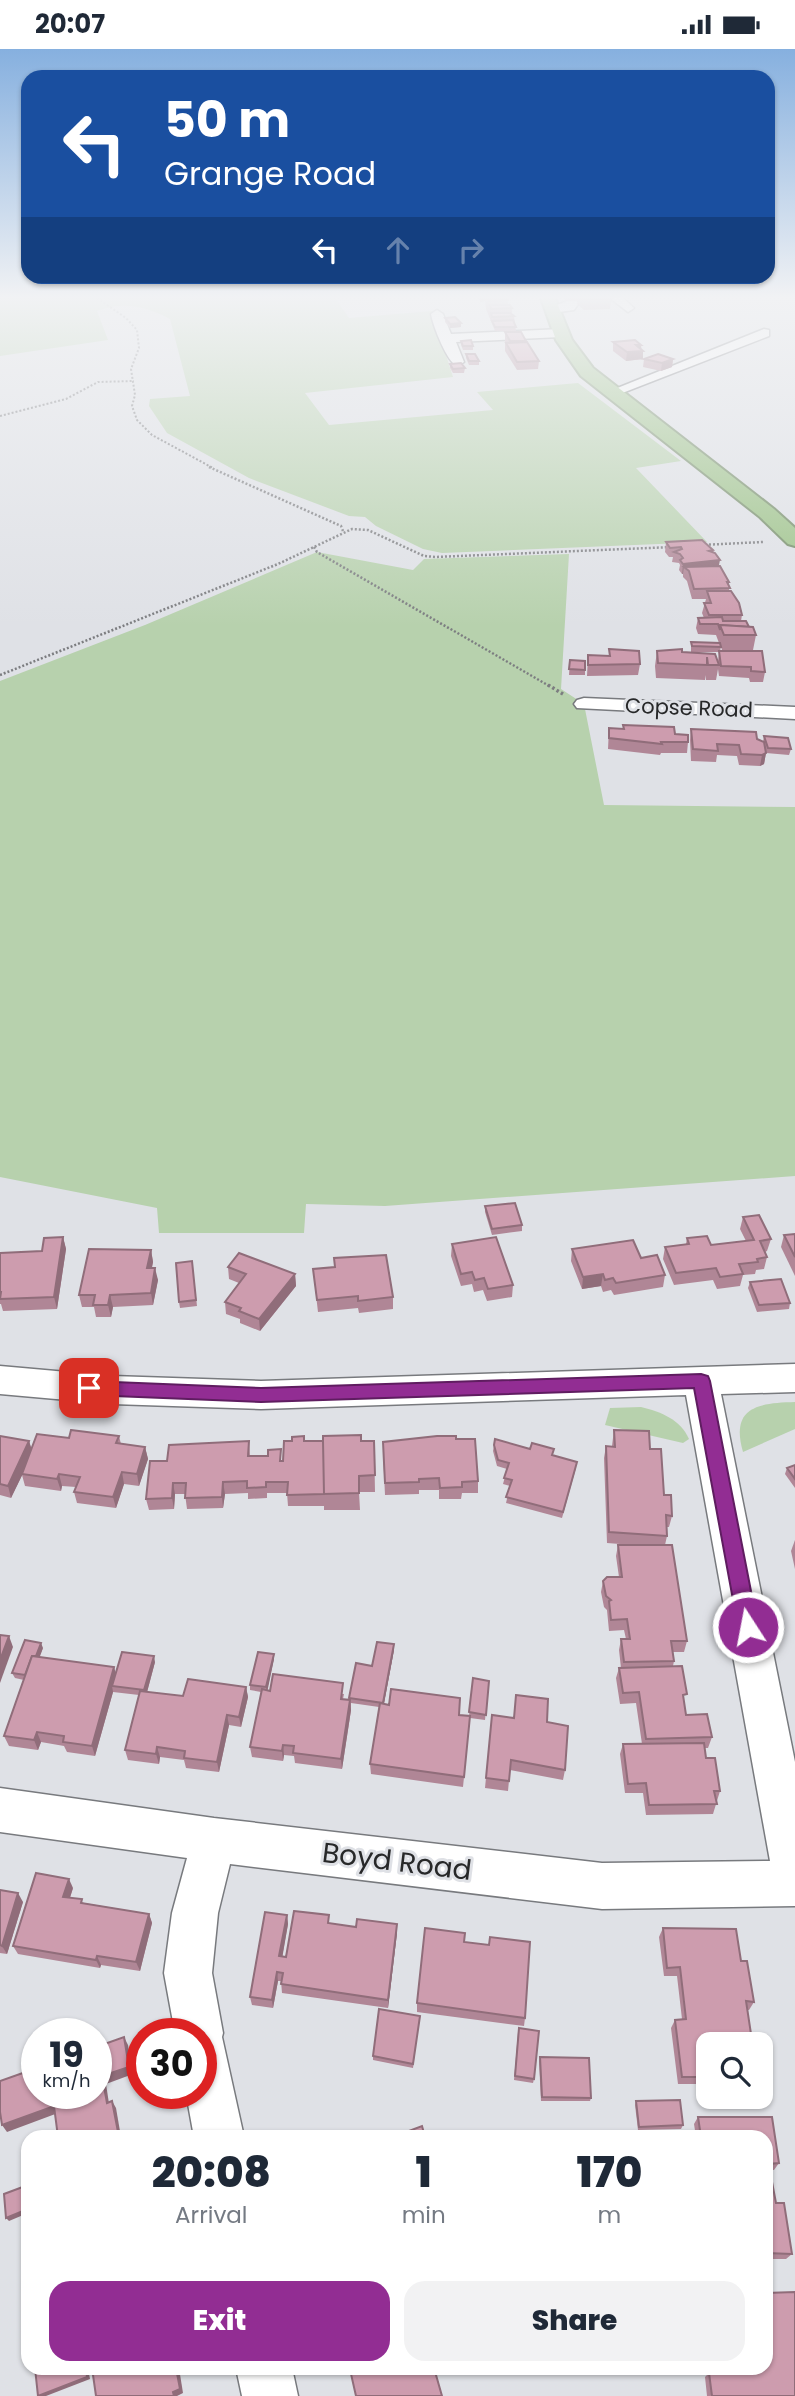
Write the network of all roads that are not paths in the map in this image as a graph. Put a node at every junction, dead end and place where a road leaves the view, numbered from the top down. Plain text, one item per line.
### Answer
1 (631, 408) edge
2 (795, 540) edge
3 (584, 704) road end
4 (795, 713) edge
5 (795, 1378) edge
6 (0, 1380) edge
7 (701, 1381) junction
8 (0, 1810) edge
9 (214, 1840) junction
10 (795, 1874) edge
11 (795, 1883) edge
12 (196, 2018) edge
13 (213, 2109) edge
14 (218, 2130) edge
15 (266, 2375) edge
16 (270, 2396) edge

1 - 2 highway
3 - 4 street, Copse Road
5 - 7 street
6 - 7 street
7 - 10 street
8 - 9 street, Boyd Road
9 - 11 street, Boyd Road
9 - 12 street
13 - 14 street
15 - 16 street

